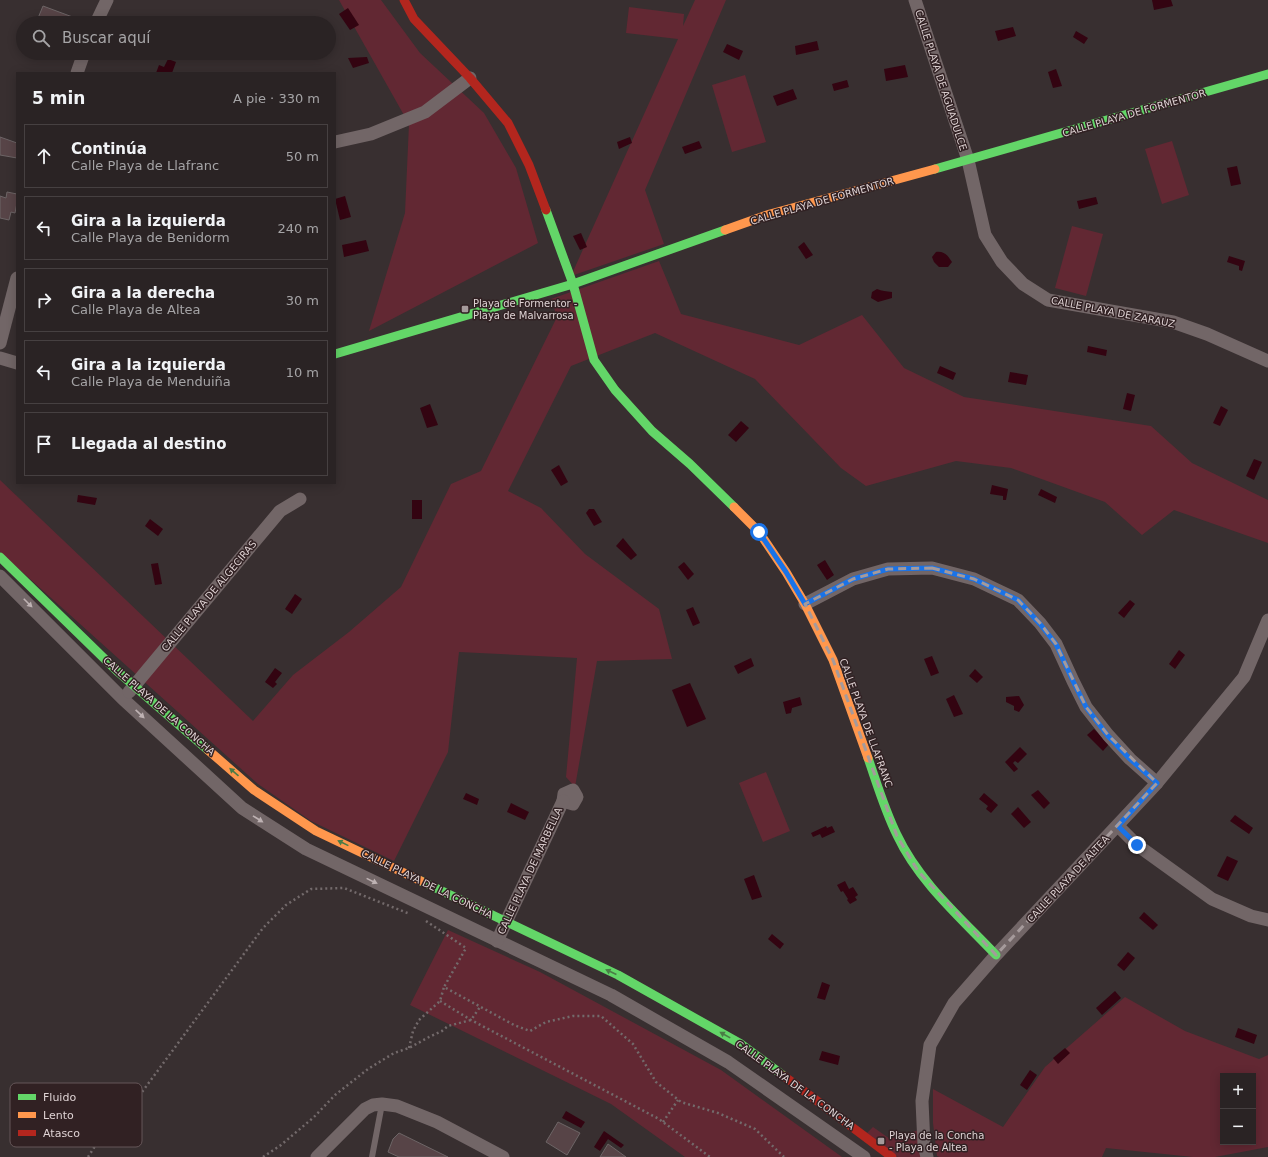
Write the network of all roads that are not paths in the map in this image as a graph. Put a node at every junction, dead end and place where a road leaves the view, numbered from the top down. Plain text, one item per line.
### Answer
1 (107, 0) edge
2 (404, 0) edge
3 (915, 0) edge
4 (99, 16) edge
5 (82, 60) edge
6 (77, 72) edge
7 (1268, 74) edge
8 (470, 78) junction
9 (336, 142) edge
10 (968, 160) junction
11 (16, 282) edge
12 (573, 284) junction
13 (0, 343) edge
14 (336, 354) edge
15 (0, 358) edge
16 (1268, 361) edge
17 (16, 363) edge
18 (300, 499) dead end
19 (0, 557) edge
20 (0, 576) edge
21 (805, 604) junction
22 (1268, 620) edge
23 (134, 686) junction
24 (123, 699) junction
25 (1157, 783) junction
26 (563, 801) dead end
27 (1118, 826) junction
28 (1268, 920) edge
29 (505, 922) junction
30 (497, 941) junction
31 (996, 955) junction
32 (382, 1104) junction
33 (317, 1157) edge
34 (372, 1157) edge
35 (503, 1157) edge
36 (864, 1157) edge
37 (892, 1157) edge
38 (928, 1157) edge

1 - 4 street
2 - 8 street, CALLE PLAYA DE LLAFRANC
3 - 10 street, CALLE PLAYA DE AGUADULCE
5 - 6 street
7 - 10 street, CALLE PLAYA DE FORMENTOR
8 - 9 street
8 - 12 street, CALLE PLAYA DE LLAFRANC
10 - 12 street, CALLE PLAYA DE FORMENTOR
10 - 16 street, CALLE PLAYA DE ZARAUZ
11 - 13 street
12 - 14 street, CALLE PLAYA DE FORMENTOR
12 - 21 street, CALLE PLAYA DE LLAFRANC
15 - 17 street
18 - 23 street, CALLE PLAYA DE ALGECIRAS
19 - 23 street, CALLE PLAYA DE LA CONCHA
20 -> 24 street, CALLE PLAYA DE LA CONCHA
21 - 25 street
21 - 31 street, CALLE PLAYA DE LLAFRANC
22 - 25 street, CALLE PLAYA DE ALTEA
23 - 24 street, CALLE PLAYA DE ALGECIRAS
29 -> 23 street, CALLE PLAYA DE LA CONCHA
24 -> 30 street, CALLE PLAYA DE LA CONCHA
25 - 27 street, CALLE PLAYA DE ALTEA
26 - 29 street, CALLE PLAYA DE MARBELLA
27 - 28 street
27 - 31 street, CALLE PLAYA DE ALTEA
29 - 30 street, CALLE PLAYA DE MARBELLA
37 -> 29 street, CALLE PLAYA DE LA CONCHA
30 - 36 street, CALLE PLAYA DE LA CONCHA
31 - 38 street, CALLE PLAYA DE ALTEA
32 - 33 street
32 - 34 lane
32 - 35 street

